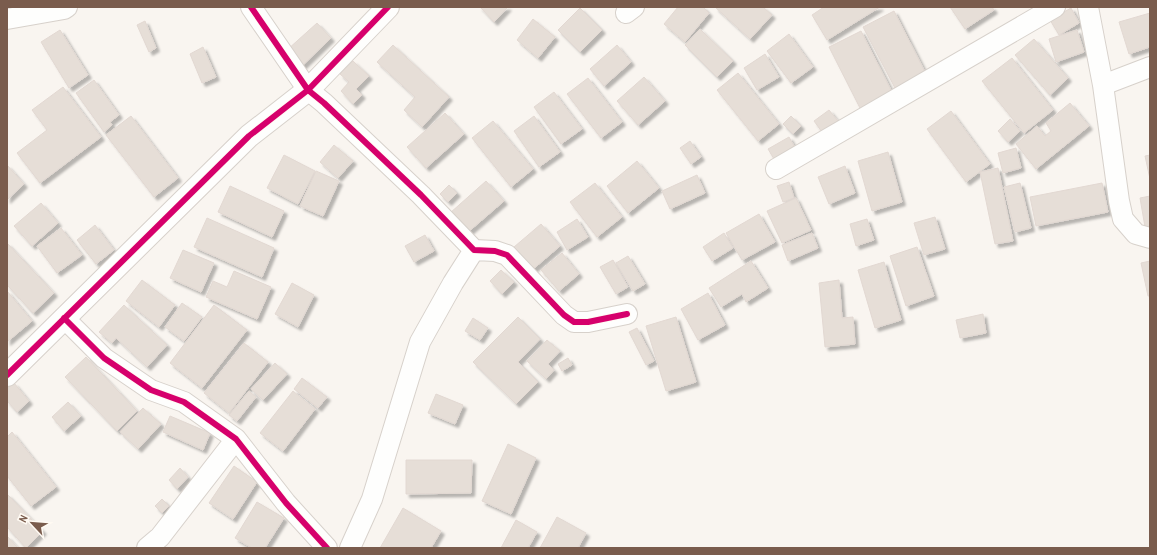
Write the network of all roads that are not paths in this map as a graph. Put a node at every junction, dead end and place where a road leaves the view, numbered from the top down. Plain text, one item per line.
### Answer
1 (67, 7) edge
2 (250, 7) edge
3 (388, 7) edge
4 (1055, 7) edge
5 (1088, 7) edge
6 (7, 19) edge
7 (1150, 67) edge
8 (1103, 85) junction
9 (308, 90) junction
10 (776, 169) dead end
11 (1150, 238) edge
12 (474, 250) junction
13 (627, 314) dead end
14 (64, 318) junction
15 (7, 375) edge
16 (236, 438) junction
17 (147, 548) edge
18 (327, 548) edge
19 (350, 548) edge

1 - 6 street
2 - 9 street
3 - 9 street
4 - 10 street
5 - 8 street
7 - 8 street
8 - 11 street
9 - 12 street
9 - 14 street
12 - 13 street
12 - 19 street
14 - 15 street
14 - 16 street
16 - 17 street
16 - 18 street

